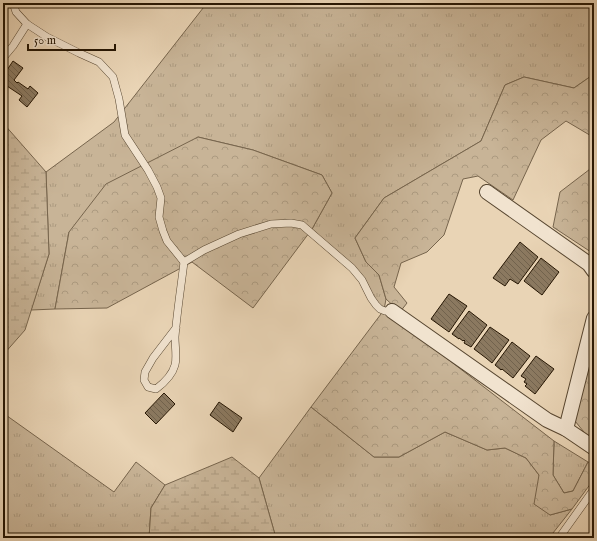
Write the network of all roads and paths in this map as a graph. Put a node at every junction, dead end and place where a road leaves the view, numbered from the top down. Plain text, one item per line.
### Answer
1 (13, 3) edge
2 (27, 24) junction
3 (3, 58) edge
4 (487, 192) dead end
5 (184, 262) junction
6 (594, 271) edge
7 (392, 311) joint
8 (594, 318) edge
9 (176, 328) junction
10 (566, 429) junction
11 (594, 448) edge
12 (594, 489) edge
13 (559, 538) edge

1 - 2 lane
2 - 3 lane
2 - 5 lane
4 - 6 street
5 - 7 lane
5 - 9 lane
7 - 10 street
8 - 10 street
9 - 9 lane
10 - 11 street
12 - 13 lane

